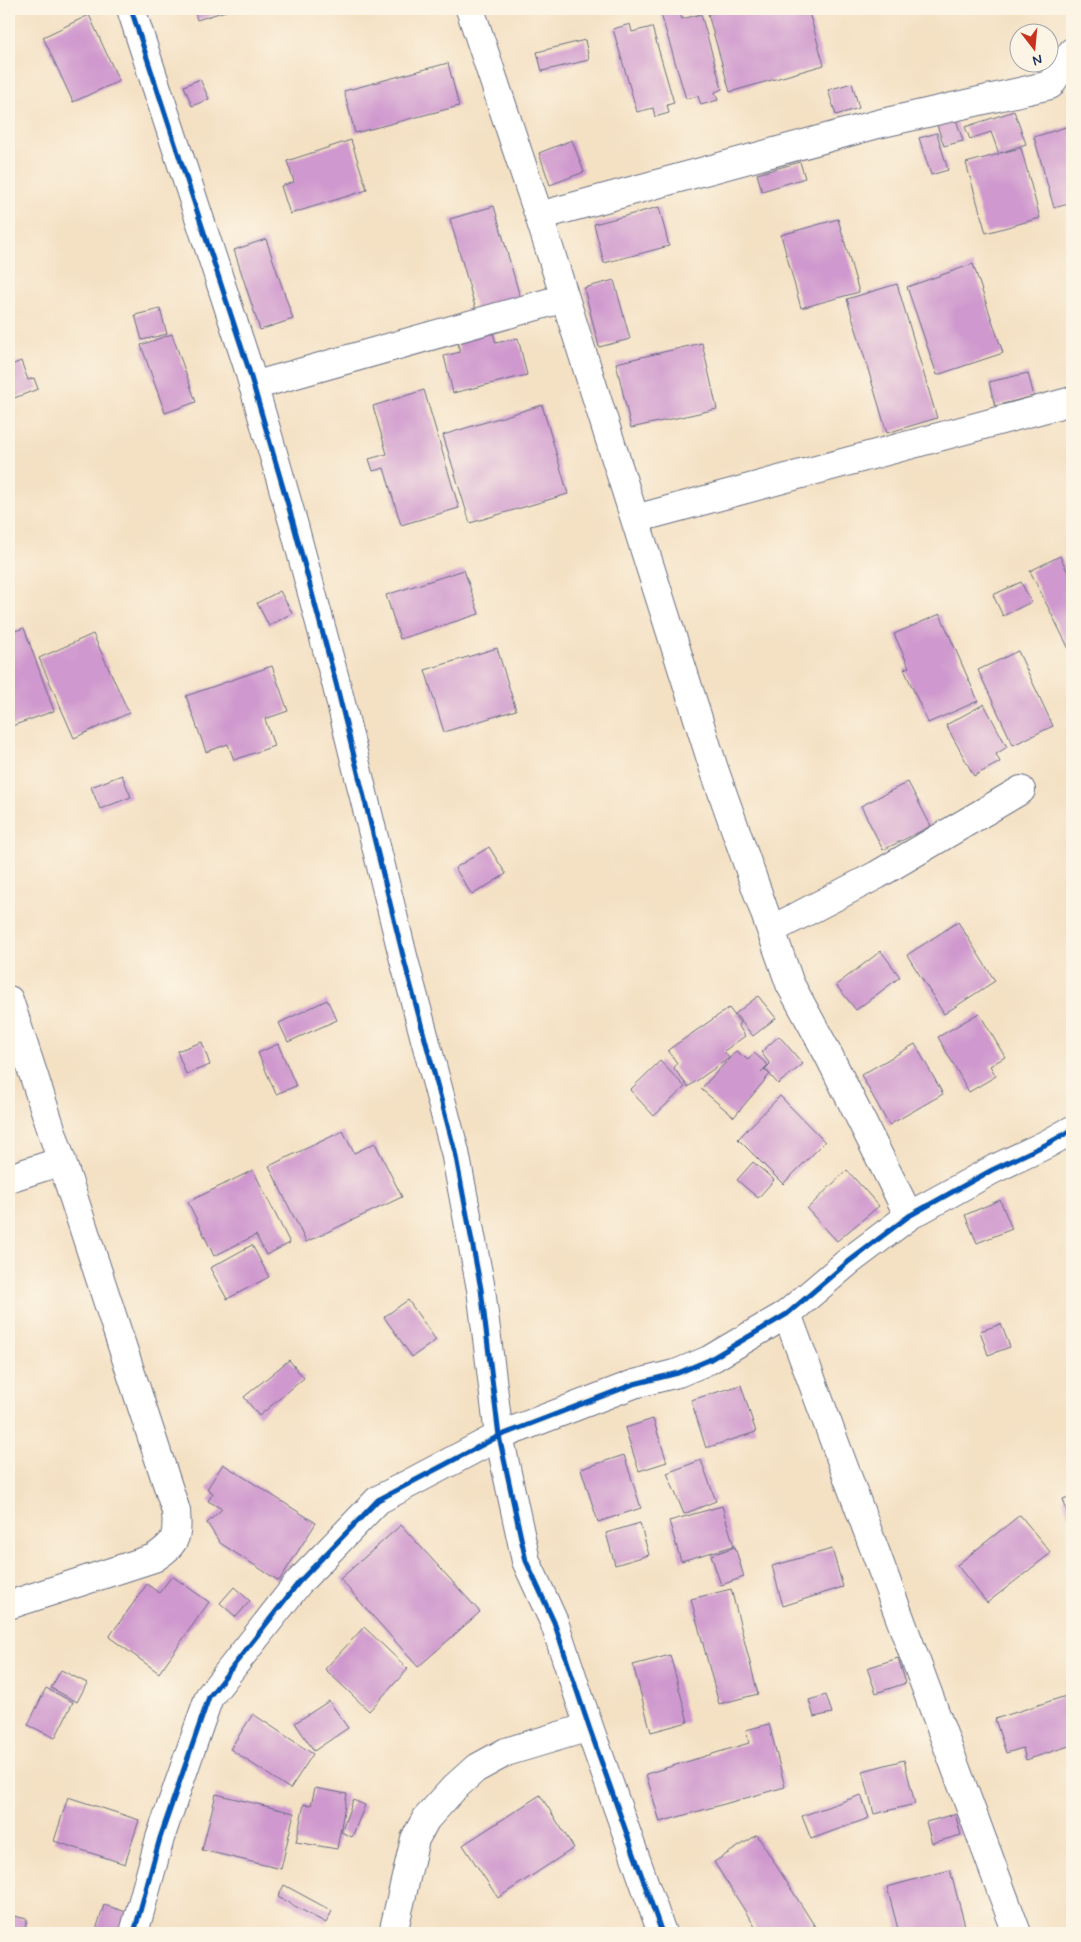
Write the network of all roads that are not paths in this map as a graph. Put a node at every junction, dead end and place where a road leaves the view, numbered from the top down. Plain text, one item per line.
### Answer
1 (131, 9) edge
2 (470, 9) edge
3 (1072, 52) edge
4 (539, 216) junction
5 (565, 298) junction
6 (253, 386) junction
7 (1072, 401) edge
8 (635, 519) junction
9 (1021, 790) dead end
10 (770, 930) junction
11 (9, 1000) edge
12 (1072, 1130) edge
13 (62, 1161) junction
14 (9, 1178) edge
15 (910, 1216) junction
16 (787, 1314) junction
17 (498, 1436) junction
18 (10, 1606) edge
19 (589, 1727) junction
20 (134, 1933) edge
21 (393, 1933) edge
22 (662, 1933) edge
23 (1017, 1933) edge

1 - 6 street
2 - 4 street
3 - 4 street
4 - 5 street
5 - 6 street
5 - 8 street
6 - 17 street
7 - 8 street
8 - 10 street
9 - 10 street
10 - 15 street
11 - 13 street
12 - 15 street
13 - 14 street
13 - 18 street
15 - 16 street
16 - 17 street
16 - 23 street
17 - 19 street
17 - 20 street
19 - 21 street
19 - 22 street

